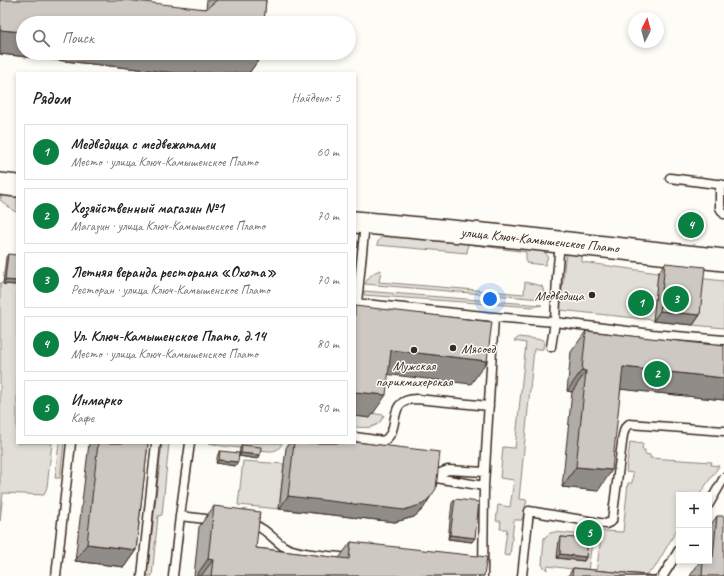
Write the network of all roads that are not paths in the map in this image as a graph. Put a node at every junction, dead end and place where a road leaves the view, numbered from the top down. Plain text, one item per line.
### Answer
1 (670, 178) dead end
2 (0, 184) edge
3 (722, 184) edge
4 (16, 186) edge
5 (724, 214) edge
6 (360, 223) edge
7 (560, 242) junction
8 (724, 260) edge
9 (356, 303) edge
10 (494, 317) junction
11 (555, 322) junction
12 (724, 340) edge
13 (551, 347) dead end
14 (489, 406) junction
15 (724, 431) edge
16 (356, 437) edge
17 (71, 444) edge
18 (156, 444) edge
19 (190, 444) edge
20 (485, 472) junction
21 (724, 478) edge
22 (484, 486) junction
23 (712, 499) edge
24 (180, 516) junction
25 (219, 520) edge
26 (242, 522) edge
27 (676, 555) edge
28 (356, 558) edge
29 (481, 573) edge
30 (56, 576) edge
31 (142, 576) edge
32 (173, 576) edge
33 (522, 576) edge
34 (663, 576) edge

1 - 3 lane
2 - 4 street
3 - 5 lane
6 - 7 street, улица Ключ-Камышенское Плато
6 - 9 lane
7 - 8 street, улица Ключ-Камышенское Плато
7 - 11 lane
9 - 10 lane
10 - 11 lane
10 - 14 lane
11 - 12 lane
11 - 13 lane
14 - 16 lane
14 - 20 lane
15 - 33 lane
17 - 30 lane
18 - 31 lane
19 - 24 lane
20 - 22 lane
20 - 22 lane
21 - 23 lane
22 - 29 lane
24 - 25 lane
24 - 32 lane
26 - 28 lane
27 - 34 lane

